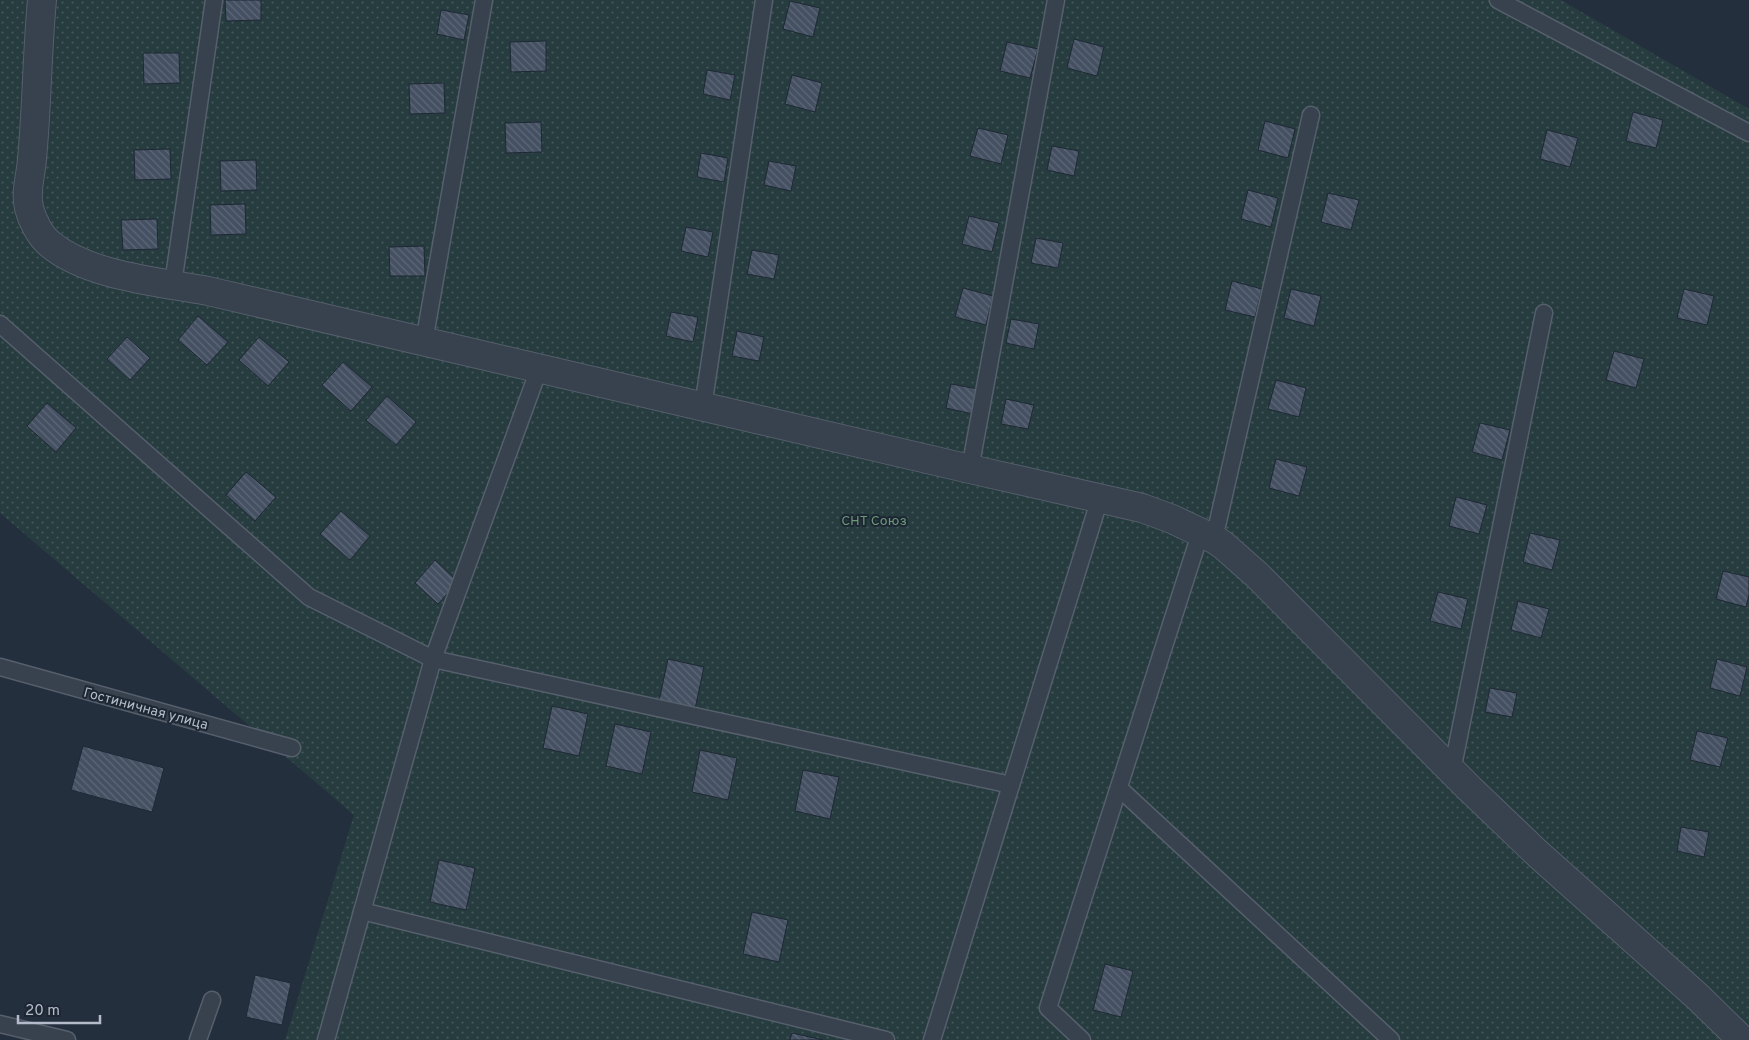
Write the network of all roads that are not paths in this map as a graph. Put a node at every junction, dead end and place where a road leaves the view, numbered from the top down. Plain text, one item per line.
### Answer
1 (42, 0) edge
2 (214, 0) edge
3 (484, 0) edge
4 (764, 0) edge
5 (1056, 0) edge
6 (1498, 0) edge
7 (1311, 114) dead end
8 (1749, 133) edge
9 (173, 284) junction
10 (1544, 313) dead end
11 (0, 324) edge
12 (424, 342) junction
13 (539, 369) junction
14 (703, 407) junction
15 (970, 470) junction
16 (1100, 498) junction
17 (1208, 535) junction
18 (433, 659) junction
19 (0, 668) edge
20 (292, 748) dead end
21 (1452, 771) junction
22 (1011, 785) junction
23 (1118, 788) junction
24 (362, 912) junction
25 (212, 1000) dead end
26 (0, 1024) edge
27 (67, 1040) edge
28 (198, 1040) edge
29 (326, 1040) edge
30 (886, 1040) edge
31 (932, 1040) edge
32 (1082, 1040) edge
33 (1391, 1040) edge
34 (1742, 1040) edge

1 - 9 street
2 - 9 lane
3 - 12 lane
4 - 14 lane
5 - 15 lane
6 - 8 lane
7 - 17 lane
9 - 12 street
10 - 21 lane
11 - 18 lane
12 - 13 street
13 - 14 street
13 - 18 lane
14 - 15 street
15 - 16 street
16 - 17 street
16 - 22 lane
17 - 21 street
17 - 23 lane
18 - 22 lane
18 - 24 lane
19 - 20 lane, Гостиничная улица
21 - 34 street
22 - 31 lane
23 - 32 lane
23 - 33 lane
24 - 29 lane
24 - 30 lane
25 - 28 lane
26 - 27 lane

